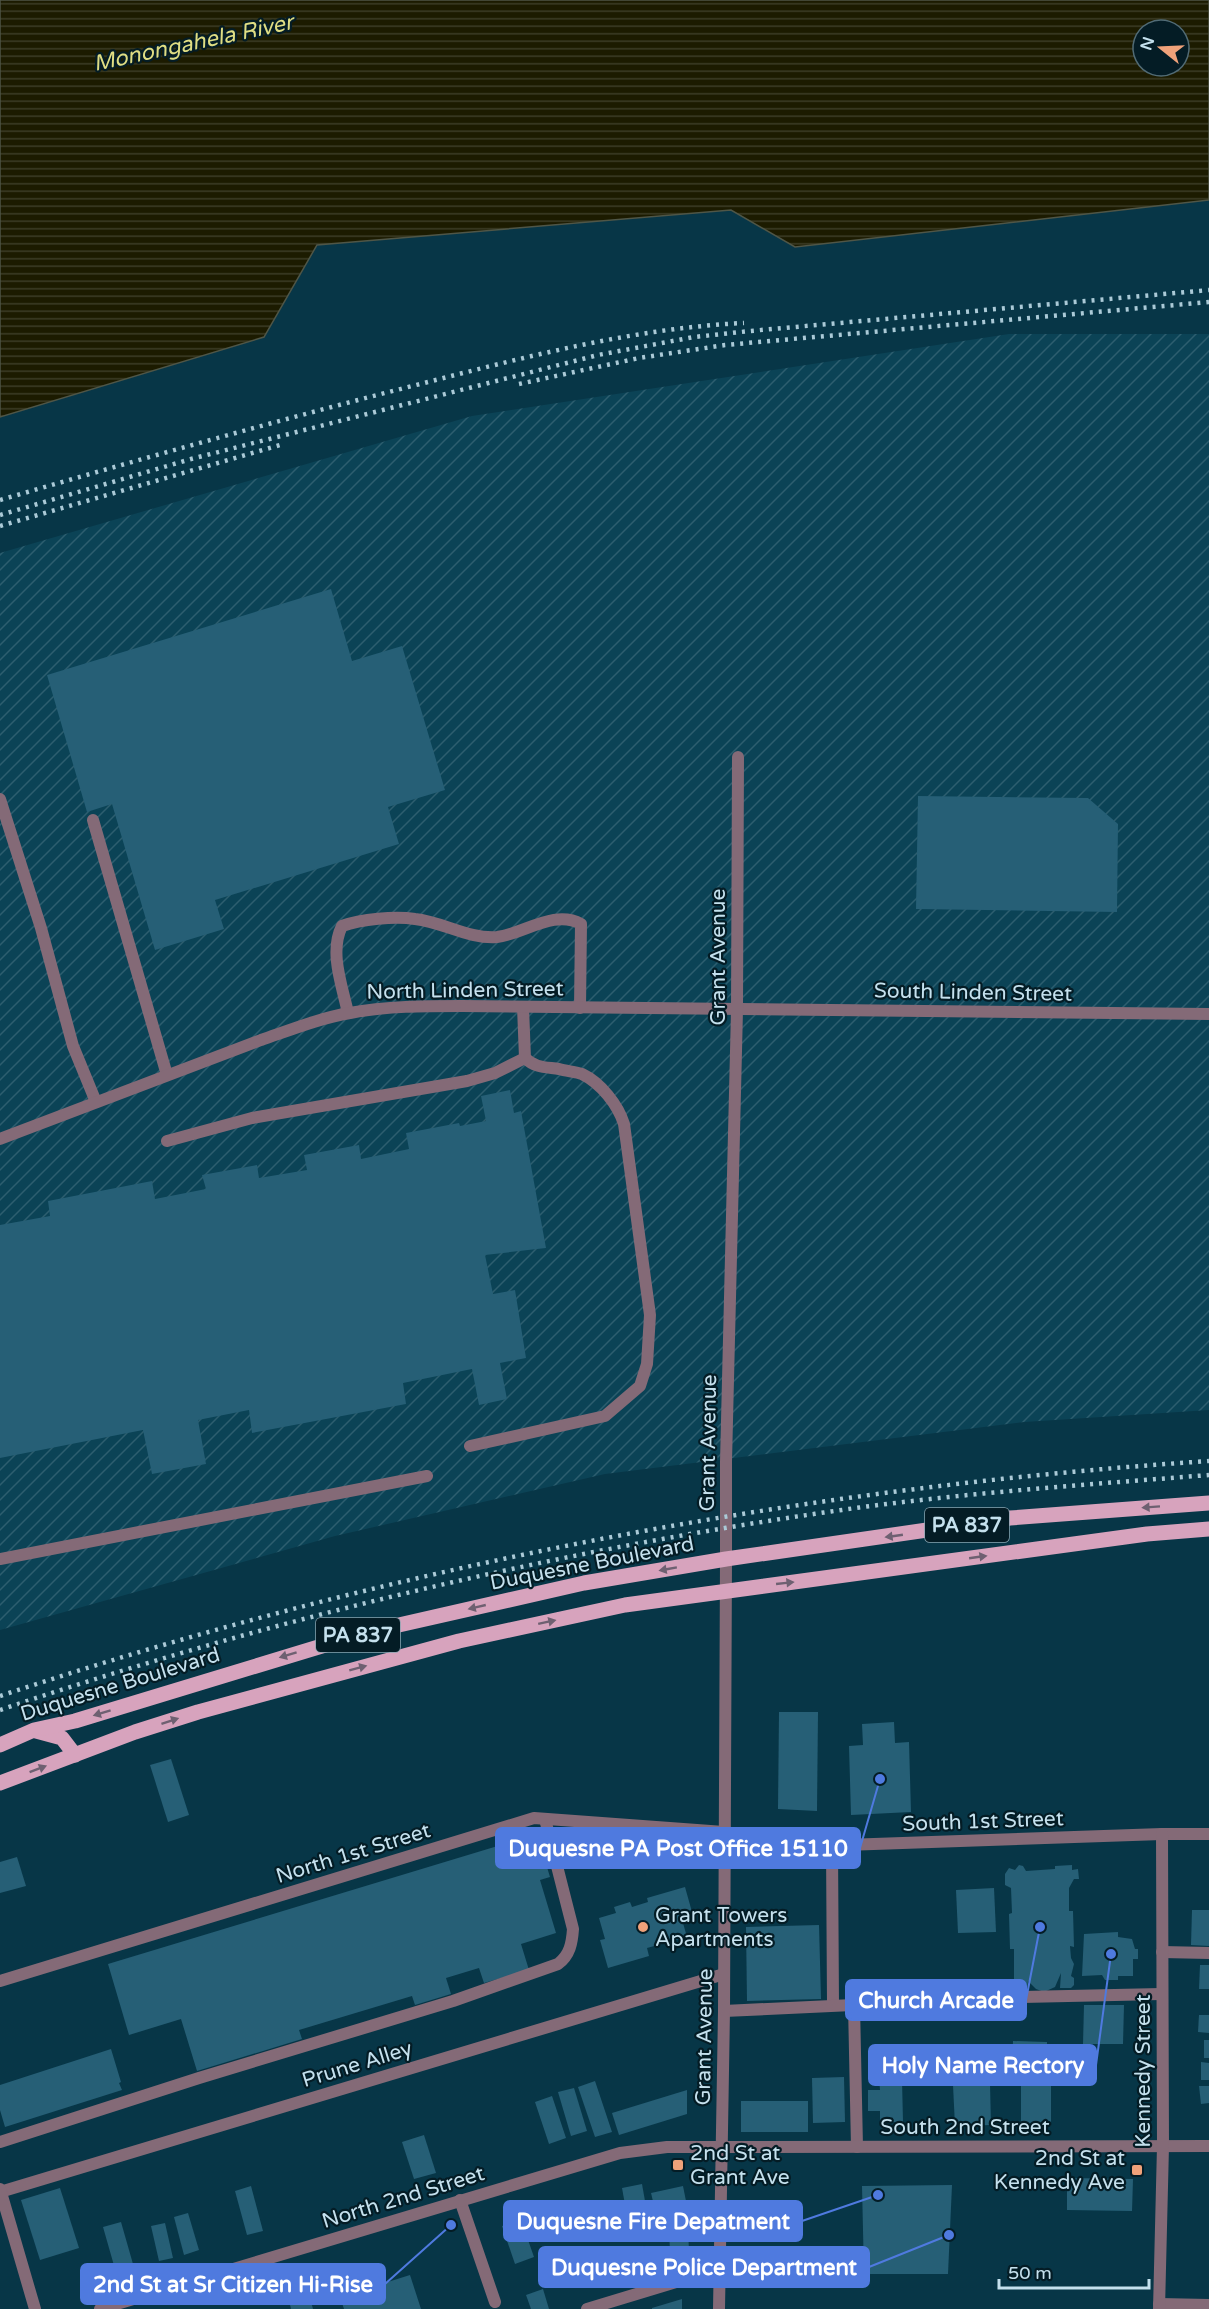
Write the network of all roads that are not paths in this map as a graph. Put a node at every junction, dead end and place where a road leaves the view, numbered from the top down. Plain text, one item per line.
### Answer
1 (738, 757) dead end
2 (0, 799) edge
3 (93, 820) dead end
4 (523, 1007) junction
5 (580, 1008) junction
6 (737, 1010) junction
7 (348, 1013) junction
8 (1209, 1014) edge
9 (525, 1058) junction
10 (167, 1075) junction
11 (96, 1102) junction
12 (1, 1136) edge
13 (167, 1141) dead end
14 (470, 1446) dead end
15 (427, 1476) dead end
16 (1209, 1503) edge
17 (1209, 1529) edge
18 (726, 1559) junction
19 (0, 1560) edge
20 (727, 1589) junction
21 (34, 1730) junction
22 (0, 1743) edge
23 (75, 1755) junction
24 (0, 1783) edge
25 (545, 1819) junction
26 (724, 1832) junction
27 (1161, 1834) junction
28 (1209, 1834) edge
29 (832, 1846) junction
30 (1162, 1952) junction
31 (1209, 1953) edge
32 (724, 1974) junction
33 (0, 1981) edge
34 (1161, 1994) junction
35 (833, 2005) junction
36 (854, 2005) junction
37 (724, 2011) junction
38 (0, 2142) edge
39 (1163, 2146) junction
40 (1209, 2146) edge
41 (721, 2147) junction
42 (857, 2147) junction
43 (0, 2191) edge
44 (460, 2200) junction
45 (719, 2269) junction
46 (495, 2302) dead end
47 (1209, 2305) edge
48 (1159, 2307) edge
49 (35, 2309) edge
50 (100, 2309) edge
51 (587, 2309) edge
52 (719, 2309) edge

1 - 6 street, Grant Avenue
2 - 11 street
3 - 10 street
4 - 5 street, North Linden Street
4 - 7 street, North Linden Street
4 - 9 street
5 - 6 street, North Linden Street
5 - 7 street
6 - 8 street, South Linden Street
6 - 18 street, Grant Avenue
7 - 10 street, North Linden Street
9 - 13 street
9 - 14 street
10 - 11 street, North Linden Street
11 - 12 street, North Linden Street
15 - 19 street
16 -> 18 main road, Duquesne Boulevard / PA 837
20 -> 17 main road, PA 837
18 - 20 street, Grant Avenue
18 -> 21 main road, Duquesne Boulevard / PA 837
23 -> 20 main road, PA 837
20 - 26 street, Grant Avenue
21 - 22 main road, Duquesne Boulevard
21 - 23 main road
24 -> 23 main road, PA 837
25 - 26 street, North 1st Street
25 - 33 street, North 1st Street
25 - 38 street
26 - 29 street, South 1st Street
26 - 32 street, Grant Avenue
27 - 28 street, South 1st Street
27 - 29 street, South 1st Street
27 - 30 street, Kennedy Street
29 - 35 street
30 - 31 street
30 - 34 street, Kennedy Street
32 - 37 street, Grant Avenue
32 - 43 street, Prune Alley
34 - 36 street
34 - 39 street, Kennedy Street
35 - 36 street
35 - 37 street
36 - 42 street
37 - 41 street, Grant Avenue
39 - 40 street, South 2nd Street
39 - 42 street, South 2nd Street
39 - 48 street, Kennedy Street
41 - 42 street, South 2nd Street
41 - 44 street, North 2nd Street
41 - 45 street, Grant Avenue
43 - 49 street
44 - 46 street
44 - 50 street, North 2nd Street
45 - 51 street
45 - 52 street, Grant Avenue
47 - 48 street

